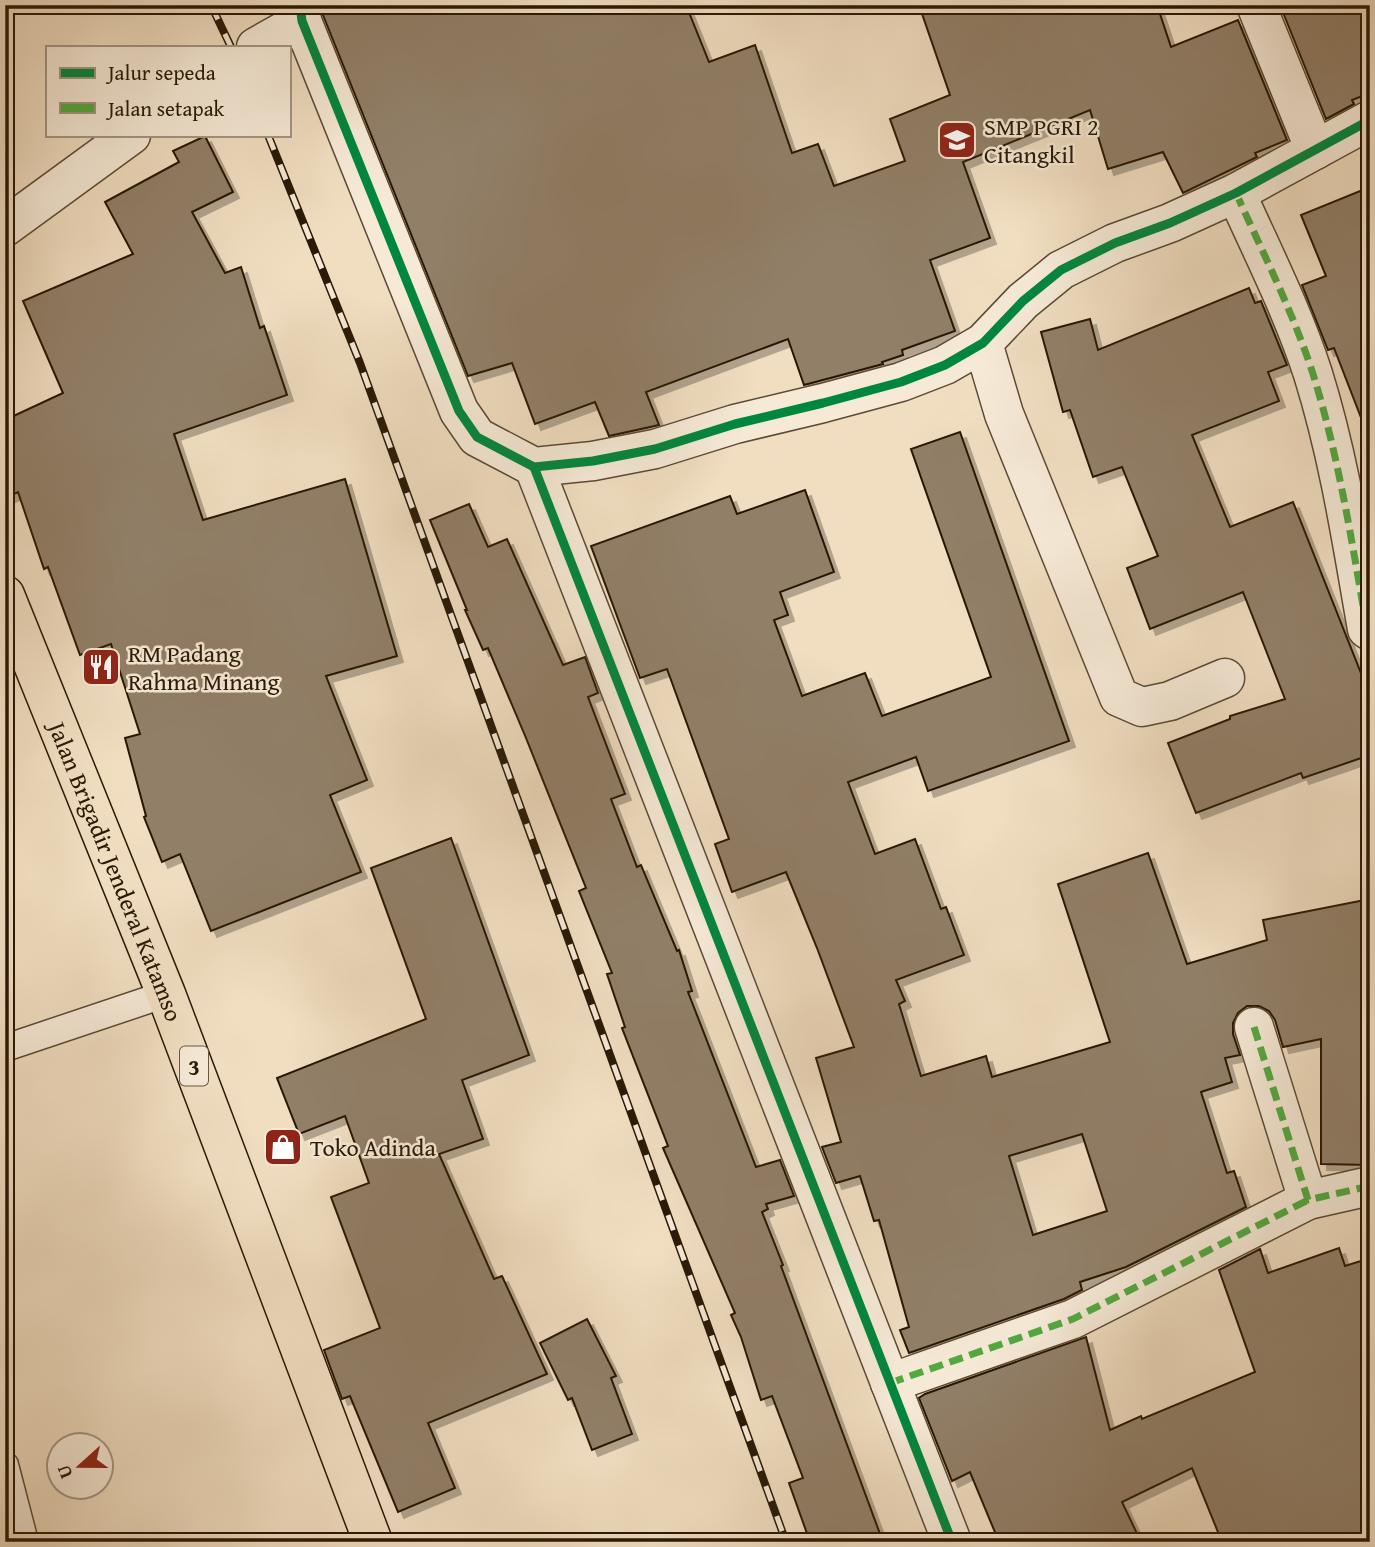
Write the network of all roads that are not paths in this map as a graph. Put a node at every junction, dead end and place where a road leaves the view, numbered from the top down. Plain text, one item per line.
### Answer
1 (1256, 5) edge
2 (301, 13) edge
3 (257, 46) edge
4 (1370, 120) edge
5 (130, 136) edge
6 (1315, 149) junction
7 (1236, 193) junction
8 (5, 227) edge
9 (983, 344) junction
10 (534, 467) junction
11 (5, 595) edge
12 (1370, 631) edge
13 (1225, 678) dead end
14 (166, 993) junction
15 (1254, 1027) dead end
16 (5, 1048) edge
17 (1370, 1186) edge
18 (1308, 1200) junction
19 (890, 1383) junction
20 (5, 1465) edge
21 (25, 1542) edge
22 (373, 1542) edge
23 (952, 1542) edge

1 - 6 street
2 - 3 street
2 - 10 street
4 - 6 street
5 - 8 street
6 - 7 street
7 - 9 street
7 - 12 street
9 - 10 street
9 - 13 street
10 - 19 street
11 - 14 highway, Jalan Brigadir Jenderal Katamso / 3
14 - 16 lane
14 - 22 highway, Jalan Brigadir Jenderal Katamso / 3
15 - 18 street
17 - 18 street
18 - 19 street
19 - 23 street
20 - 21 lane

